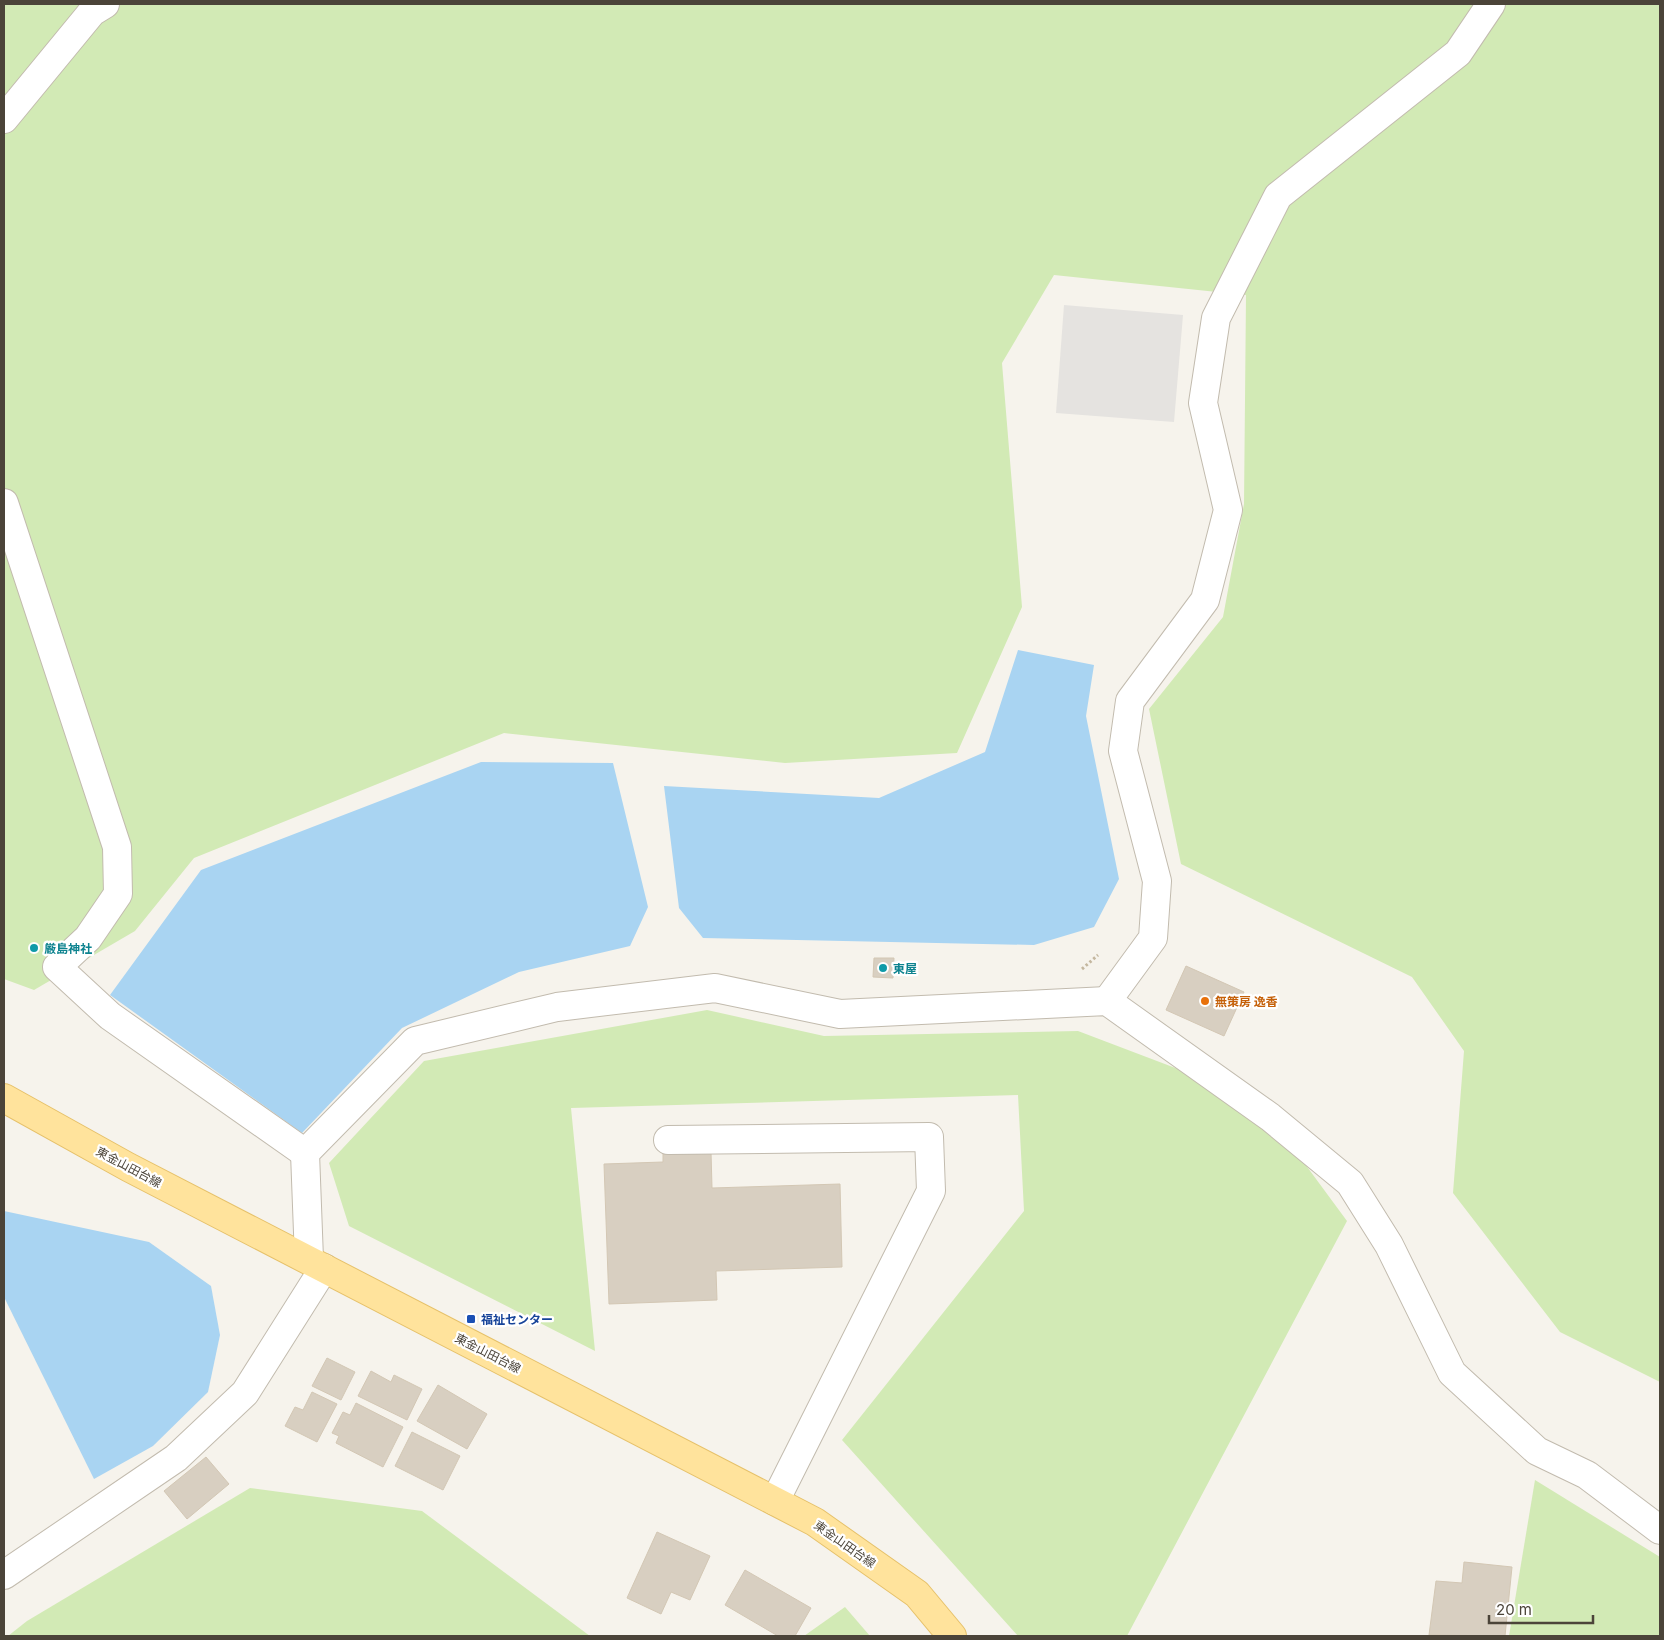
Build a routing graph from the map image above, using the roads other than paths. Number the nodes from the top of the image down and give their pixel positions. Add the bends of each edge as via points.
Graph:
1 (105, 4) edge
2 (1491, 4) edge
3 (4, 119) edge
4 (4, 503) edge
5 (1106, 1001) junction
6 (4, 1098) edge
7 (668, 1140) dead end
8 (305, 1153) junction
9 (317, 1263) junction
10 (775, 1501) junction
11 (1660, 1530) edge
12 (4, 1575) edge
13 (952, 1636) edge

1 - 3 street via 92,12
2 - 5 street via 1458,53 1278,196 1216,318 1203,403 1228,510 1205,600 1130,701 1123,752 1156,882 1153,938
4 - 8 street via 117,847 118,894 88,938 57,967 110,1016
5 - 8 street via 840,1014 715,988 557,1007 415,1041
5 - 11 street via 1270,1117 1350,1183 1390,1245 1452,1373 1537,1451 1587,1475
6 - 9 main road, 東金山田台線 via 128,1167
7 - 10 street via 929,1137 931,1191
8 - 9 street
9 - 10 main road, 東金山田台線
9 - 12 street via 245,1393 176,1458
10 - 13 main road, 東金山田台線 via 815,1522 917,1594

